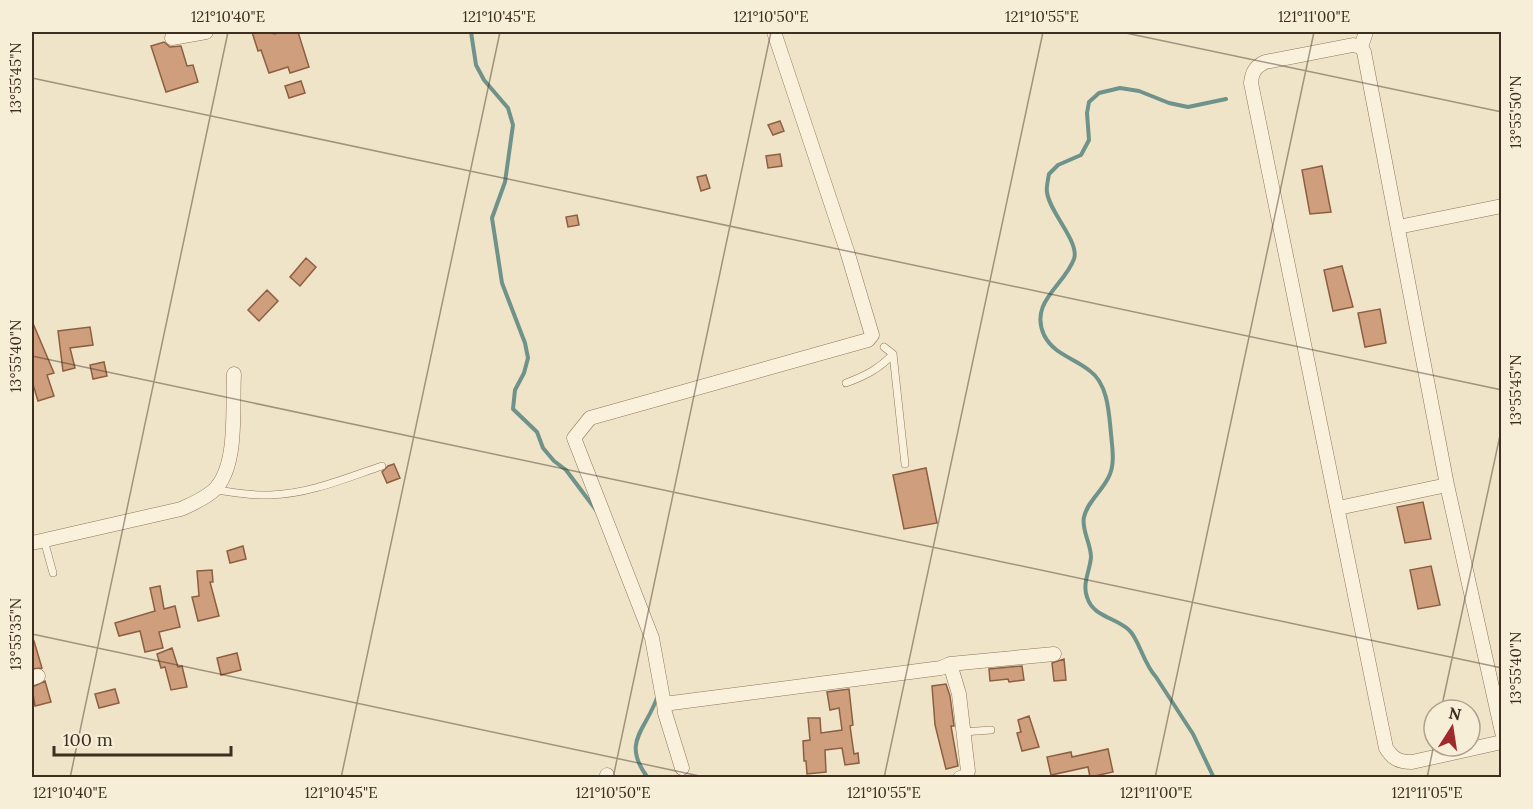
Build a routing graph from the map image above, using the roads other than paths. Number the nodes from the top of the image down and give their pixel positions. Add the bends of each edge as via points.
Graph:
1 (206, 32) edge
2 (774, 32) edge
3 (1366, 32) edge
4 (172, 38) dead end
5 (1361, 47) junction
6 (1502, 206) edge
7 (1398, 227) junction
8 (884, 347) dead end
9 (893, 354) junction
10 (234, 374) dead end
11 (846, 383) dead end
12 (905, 464) dead end
13 (382, 466) dead end
14 (1447, 485) junction
15 (214, 490) junction
16 (1338, 508) junction
17 (38, 541) edge
18 (53, 573) dead end
19 (1054, 654) dead end
20 (950, 664) junction
21 (664, 704) junction
22 (991, 730) dead end
23 (963, 732) junction
24 (1502, 732) edge
25 (1502, 742) edge
26 (682, 768) dead end
27 (960, 777) edge

1 - 4 street
2 - 21 street via 874,338 590,418 574,438 652,638
3 - 5 street
5 - 7 street
5 - 16 street via 1353,45 1265,62 1257,66 1251,83
6 - 7 street
7 - 14 street
8 - 9 lane
9 - 11 lane via 869,375
9 - 12 lane
10 - 15 street via 231,451 224,477
13 - 15 lane via 285,494
14 - 16 street
14 - 24 street
15 - 17 street via 181,509
16 - 25 street via 1386,747 1392,758 1412,762
17 - 18 lane
19 - 20 street
20 - 21 street
20 - 23 street via 959,694
21 - 26 street
22 - 23 lane
23 - 27 street via 968,771

